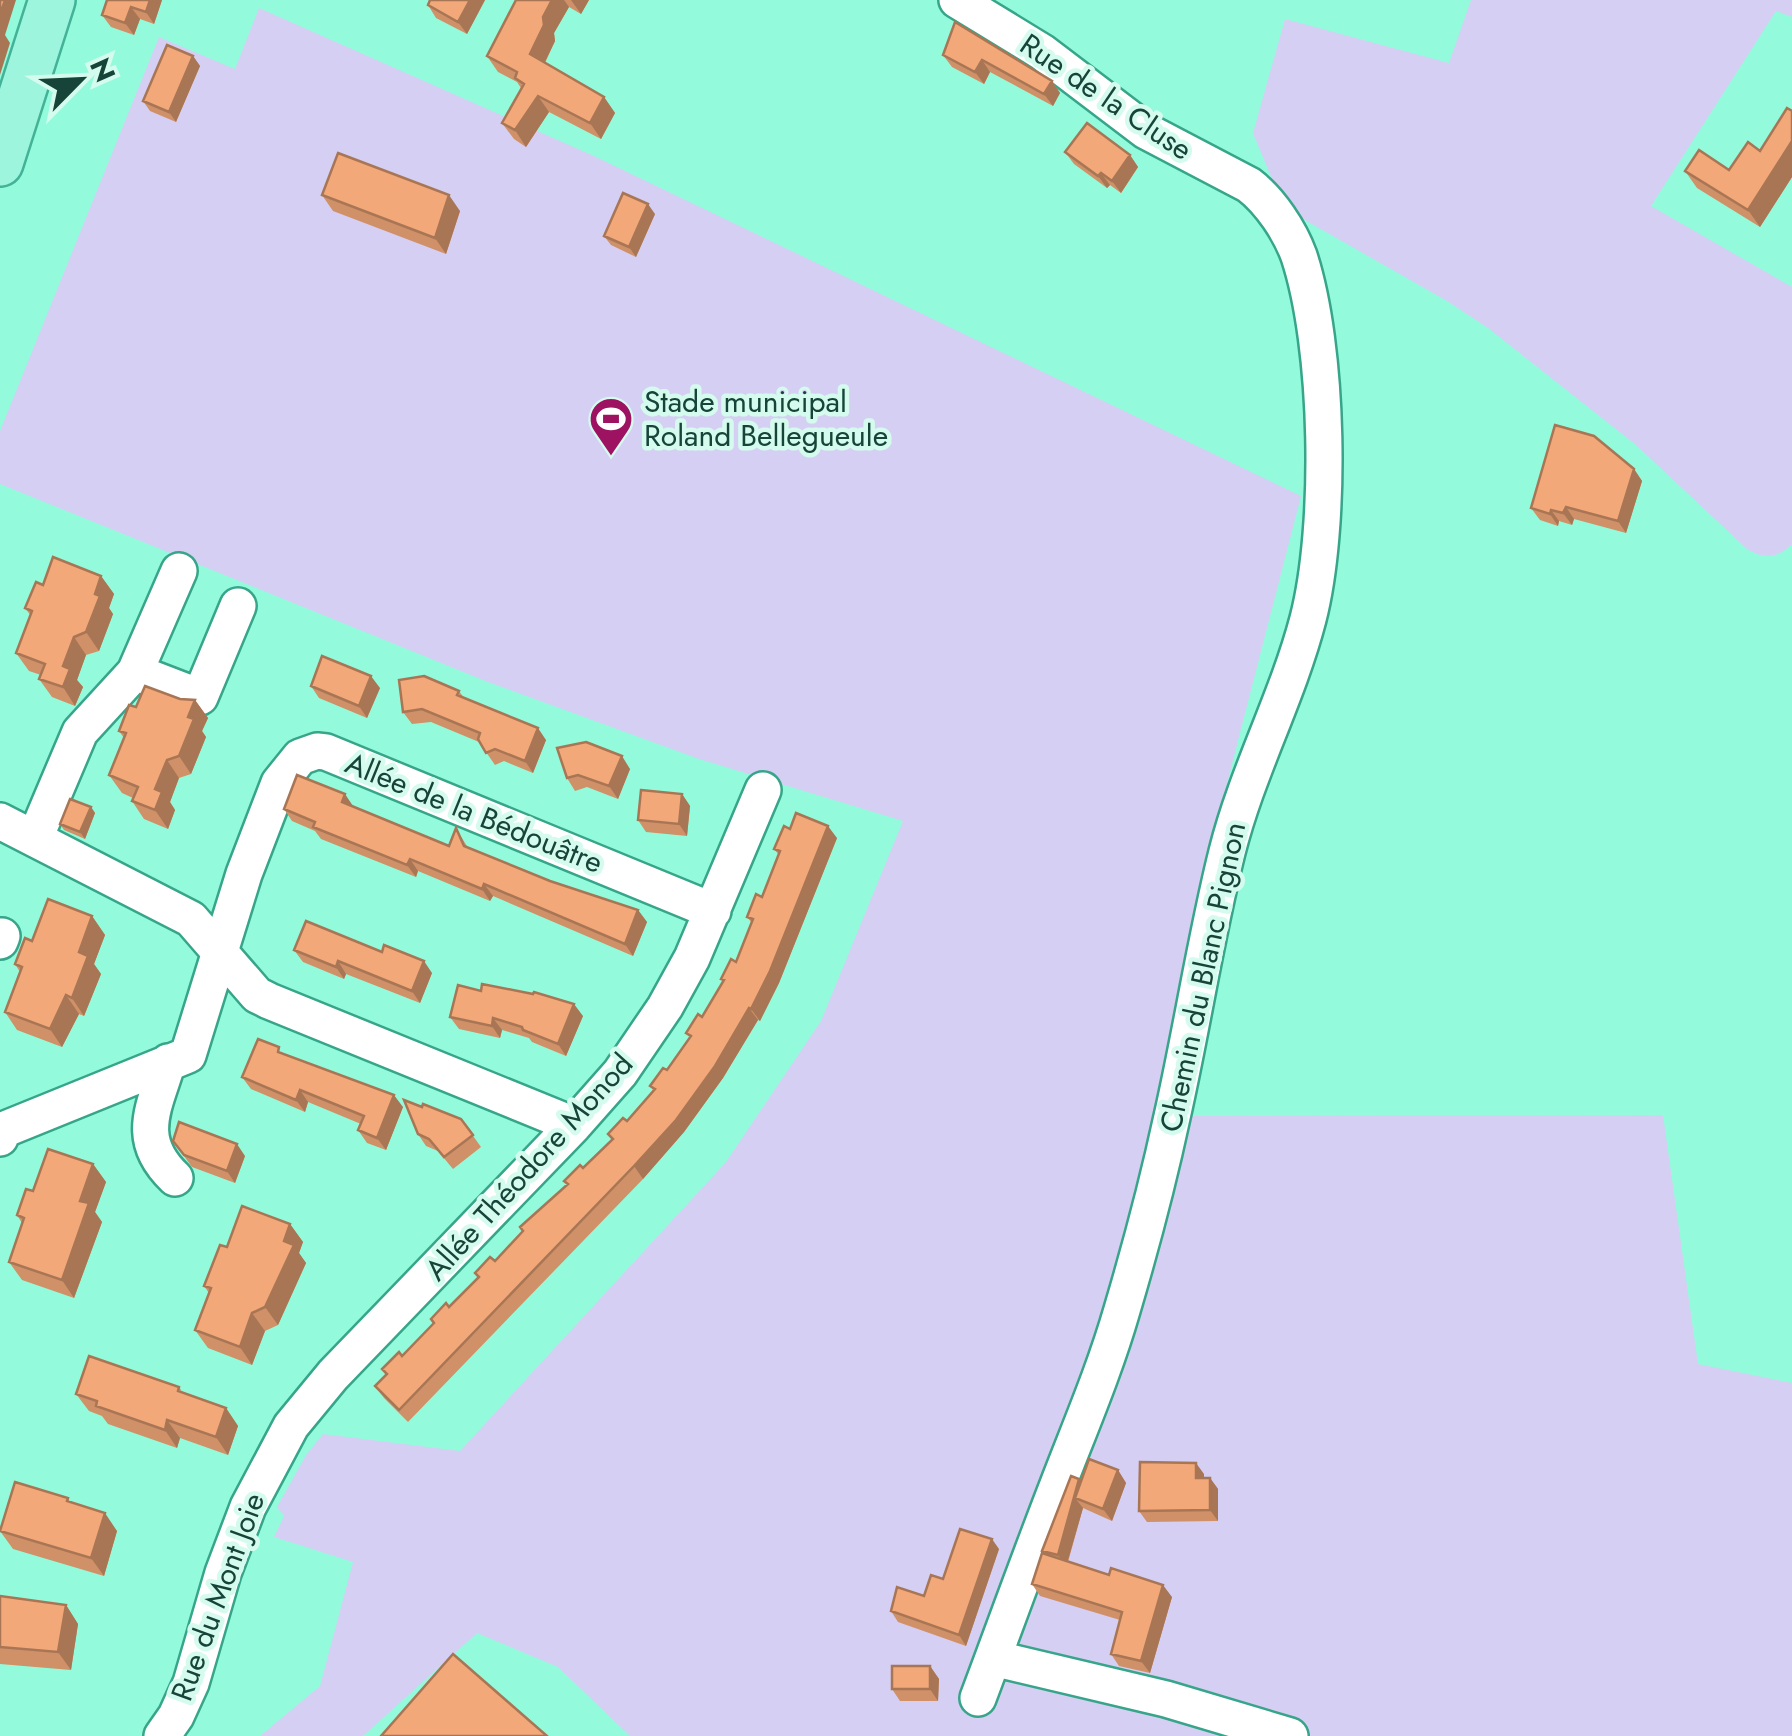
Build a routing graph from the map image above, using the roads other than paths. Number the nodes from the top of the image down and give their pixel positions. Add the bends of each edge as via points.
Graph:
1 (52, 0) edge
2 (956, 0) edge
3 (0, 162) edge
4 (1292, 240) joint
5 (179, 571) dead end
6 (238, 606) dead end
7 (135, 672) junction
8 (763, 790) dead end
9 (0, 821) edge
10 (35, 838) junction
11 (713, 911) junction
12 (222, 952) junction
13 (168, 1062) junction
14 (574, 1125) junction
15 (1, 1132) edge
16 (174, 1178) dead end
17 (346, 1363) joint
18 (993, 1658) junction
19 (978, 1698) dead end
20 (162, 1736) edge
21 (1290, 1736) edge

1 - 3 main road
2 - 4 street, Rue de la Cluse via 1042,52 1146,130 1249,184
4 - 18 street, Chemin du Blanc Pignon via 1312,316 1321,395 1323,489 1309,614 1227,851 1168,1138 1115,1336
5 - 7 street
6 - 7 street via 200,697
7 - 10 street via 80,732
8 - 11 street, Allée Théodore Monod
9 - 10 street
10 - 12 street via 181,913
11 - 12 street, Allée de la Bédouâtre via 317,751 284,772
11 - 14 street, Allée Théodore Monod via 664,1007 620,1073
12 - 13 street via 188,1054
12 - 14 street via 269,1001
13 - 15 street
13 - 16 street via 149,1130 154,1151
14 - 17 street, Allée Théodore Monod
17 - 20 street, Rue du Mont Joie via 292,1426 255,1490 191,1683
18 - 19 street, Chemin du Blanc Pignon
18 - 21 street

